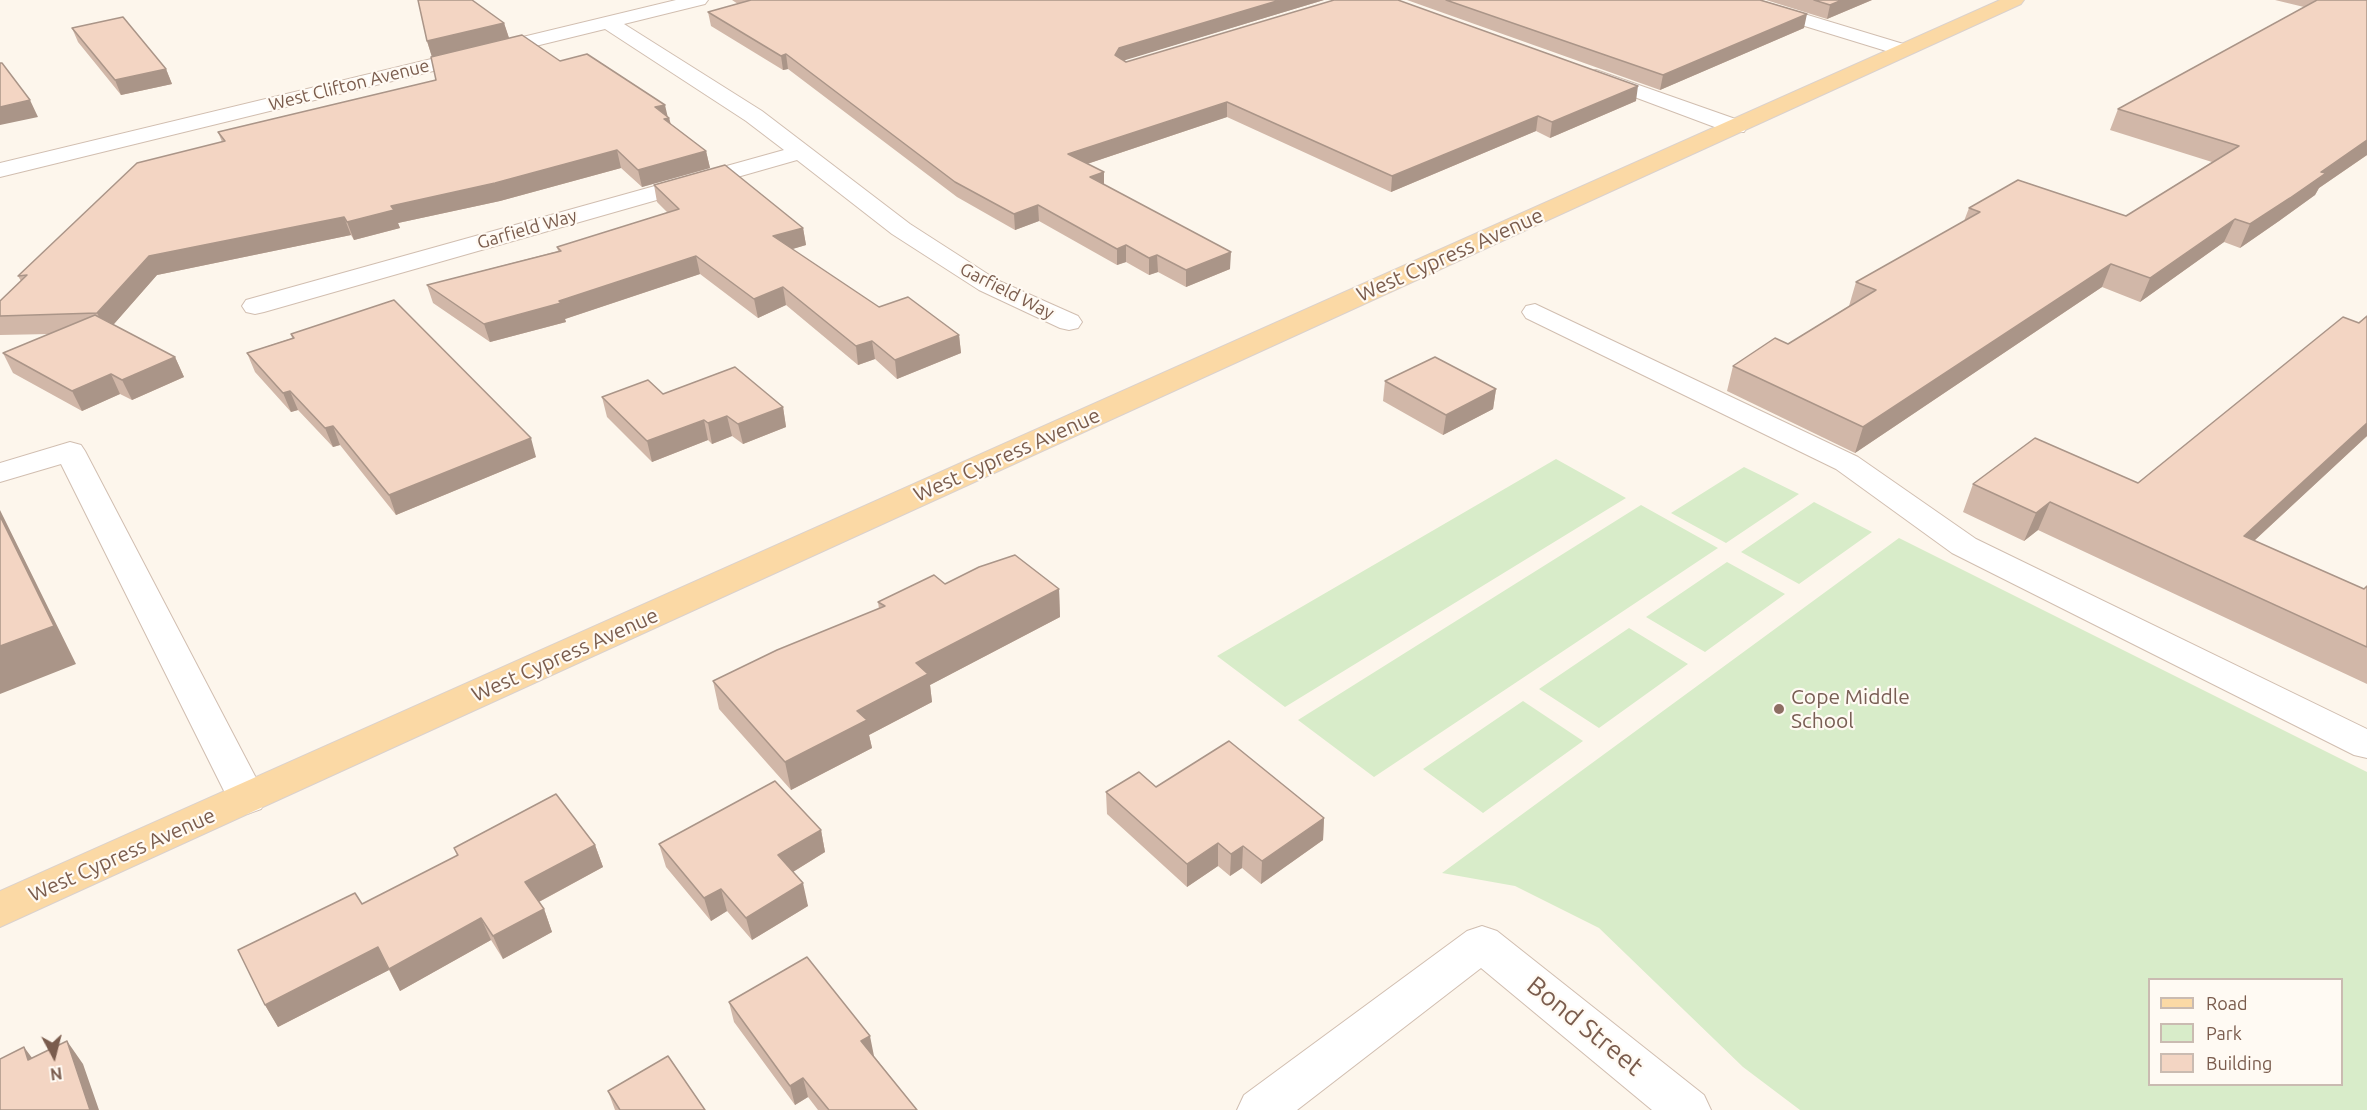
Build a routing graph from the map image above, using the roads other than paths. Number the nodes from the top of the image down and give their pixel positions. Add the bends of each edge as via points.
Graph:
1 (699, 0) edge
2 (1739, 0) edge
3 (2015, 0) edge
4 (608, 22) junction
5 (1903, 50) junction
6 (1581, 71) edge
7 (1736, 126) junction
8 (800, 152) junction
9 (0, 170) edge
10 (255, 306) dead end
11 (1535, 312) dead end
12 (1069, 322) dead end
13 (0, 473) edge
14 (2367, 745) edge
15 (247, 799) junction
16 (0, 910) edge
17 (1261, 1110) edge
18 (1687, 1110) edge

1 - 4 street, West Clifton Avenue
2 - 5 street
3 - 5 main road, West Cypress Avenue
4 - 8 street, Garfield Way via 754,116
4 - 9 street, West Clifton Avenue
5 - 7 main road, West Cypress Avenue
6 - 7 street
7 - 15 main road, West Cypress Avenue
8 - 10 street, Garfield Way
8 - 12 street, Garfield Way via 901,230 988,285
11 - 14 street via 1715,384 1847,463 1965,546
13 - 15 street via 70,451
15 - 16 main road, West Cypress Avenue
17 - 18 street, Bond Street via 1482,943

